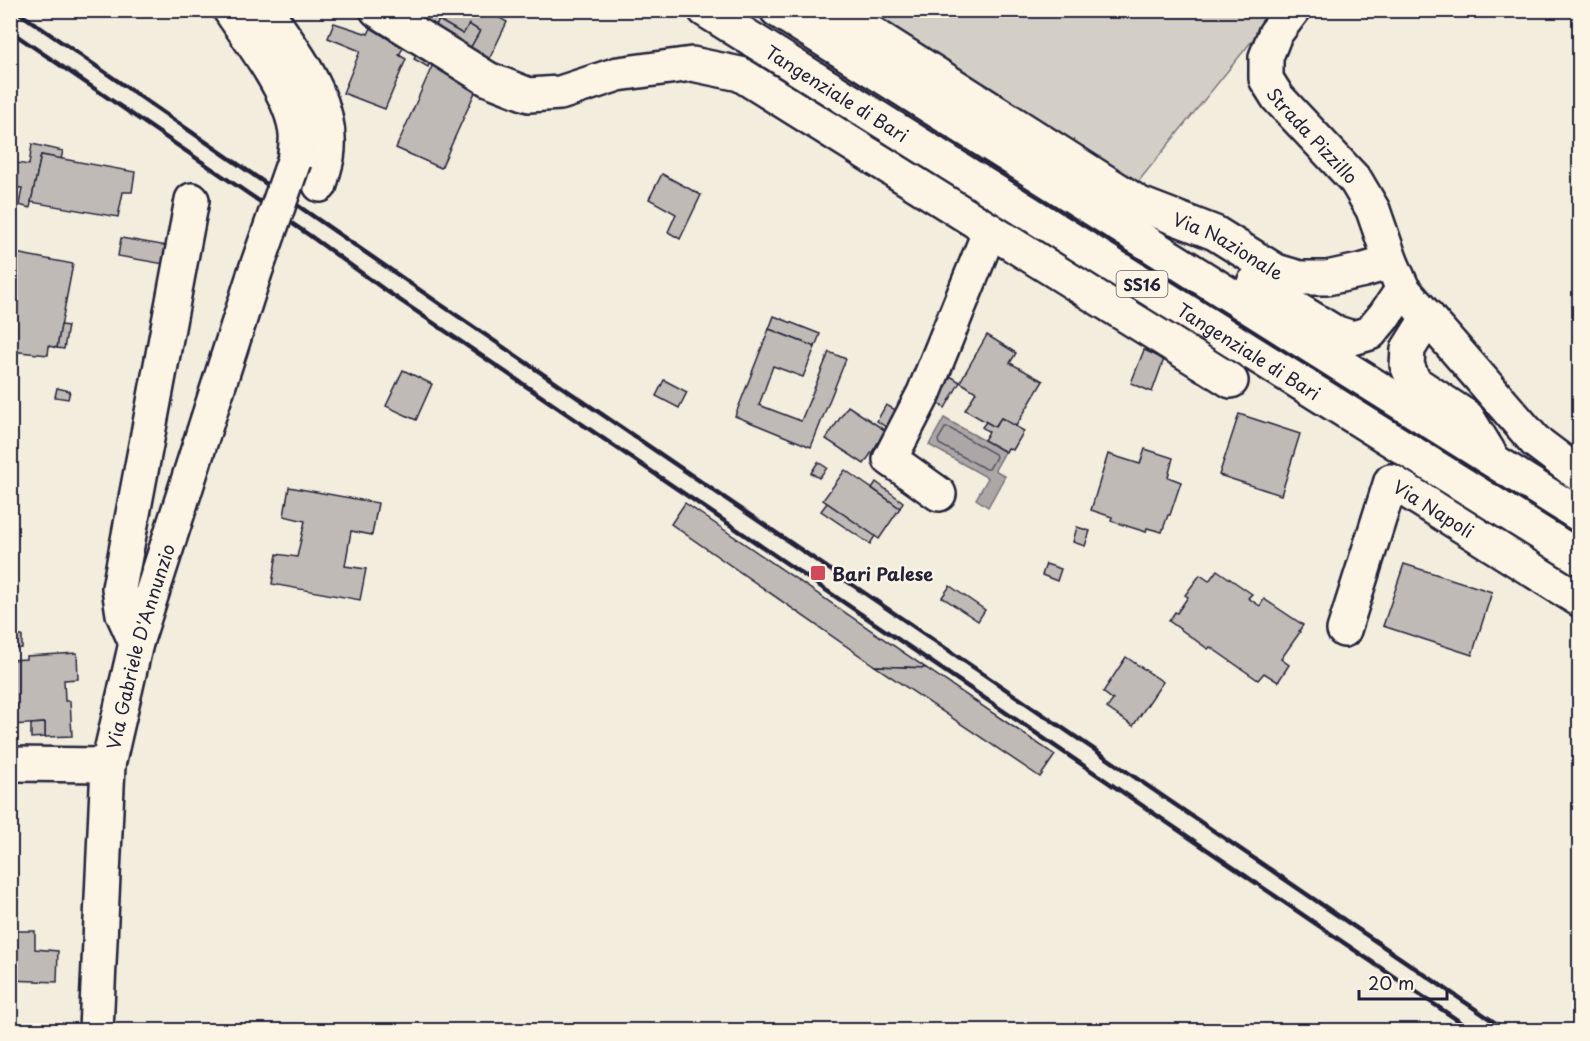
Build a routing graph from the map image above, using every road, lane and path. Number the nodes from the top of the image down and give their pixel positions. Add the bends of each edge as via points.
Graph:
1 (230, 10) edge
2 (266, 10) edge
3 (377, 10) edge
4 (705, 10) edge
5 (777, 10) edge
6 (835, 10) edge
7 (1293, 10) edge
8 (320, 185) dead end
9 (192, 200) dead end
10 (1109, 218) junction
11 (990, 230) junction
12 (1397, 275) junction
13 (1428, 317) junction
14 (1231, 381) dead end
15 (1496, 463) junction
16 (1580, 475) edge
17 (939, 494) dead end
18 (1580, 515) edge
19 (1580, 558) edge
20 (1580, 600) edge
21 (1344, 630) dead end
22 (136, 643) junction
23 (10, 764) edge
24 (108, 765) junction
25 (96, 1030) edge

1 - 22 main road, Via Gabriele D'Annunzio, bridge via 291,111 296,134 294,161
2 - 8 main road via 309,73 320,99 327,129 327,156
3 - 11 main road via 488,79 529,95 560,93 618,74 692,64 740,74
4 - 19 main road, Tangenziale di Bari / SS16
5 - 10 main road, Tangenziale di Bari / SS16
6 - 12 main road, Via Nazionale via 1140,204 1215,233 1276,271 1300,278 1327,278 1364,270
7 - 12 main road, Strada Pizzillo via 1275,34 1266,57 1266,79 1278,98 1356,181 1373,210
9 - 22 main road via 119,588 123,614
10 - 12 main road via 1212,258 1334,332 1353,338 1370,333 1386,315
10 - 15 main road, Tangenziale di Bari / SS16
11 - 14 main road
11 - 17 main road via 924,393 890,459
12 - 13 main road
13 - 15 main road via 1408,349 1407,365 1414,382 1467,417
13 - 16 main road via 1535,441
15 - 18 main road, Tangenziale di Bari / SS16
20 - 21 main road, Via Napoli via 1391,481
22 - 24 main road, Via Gabriele D'Annunzio
23 - 24 main road
24 - 25 main road, Via Gabriele D'Annunzio

